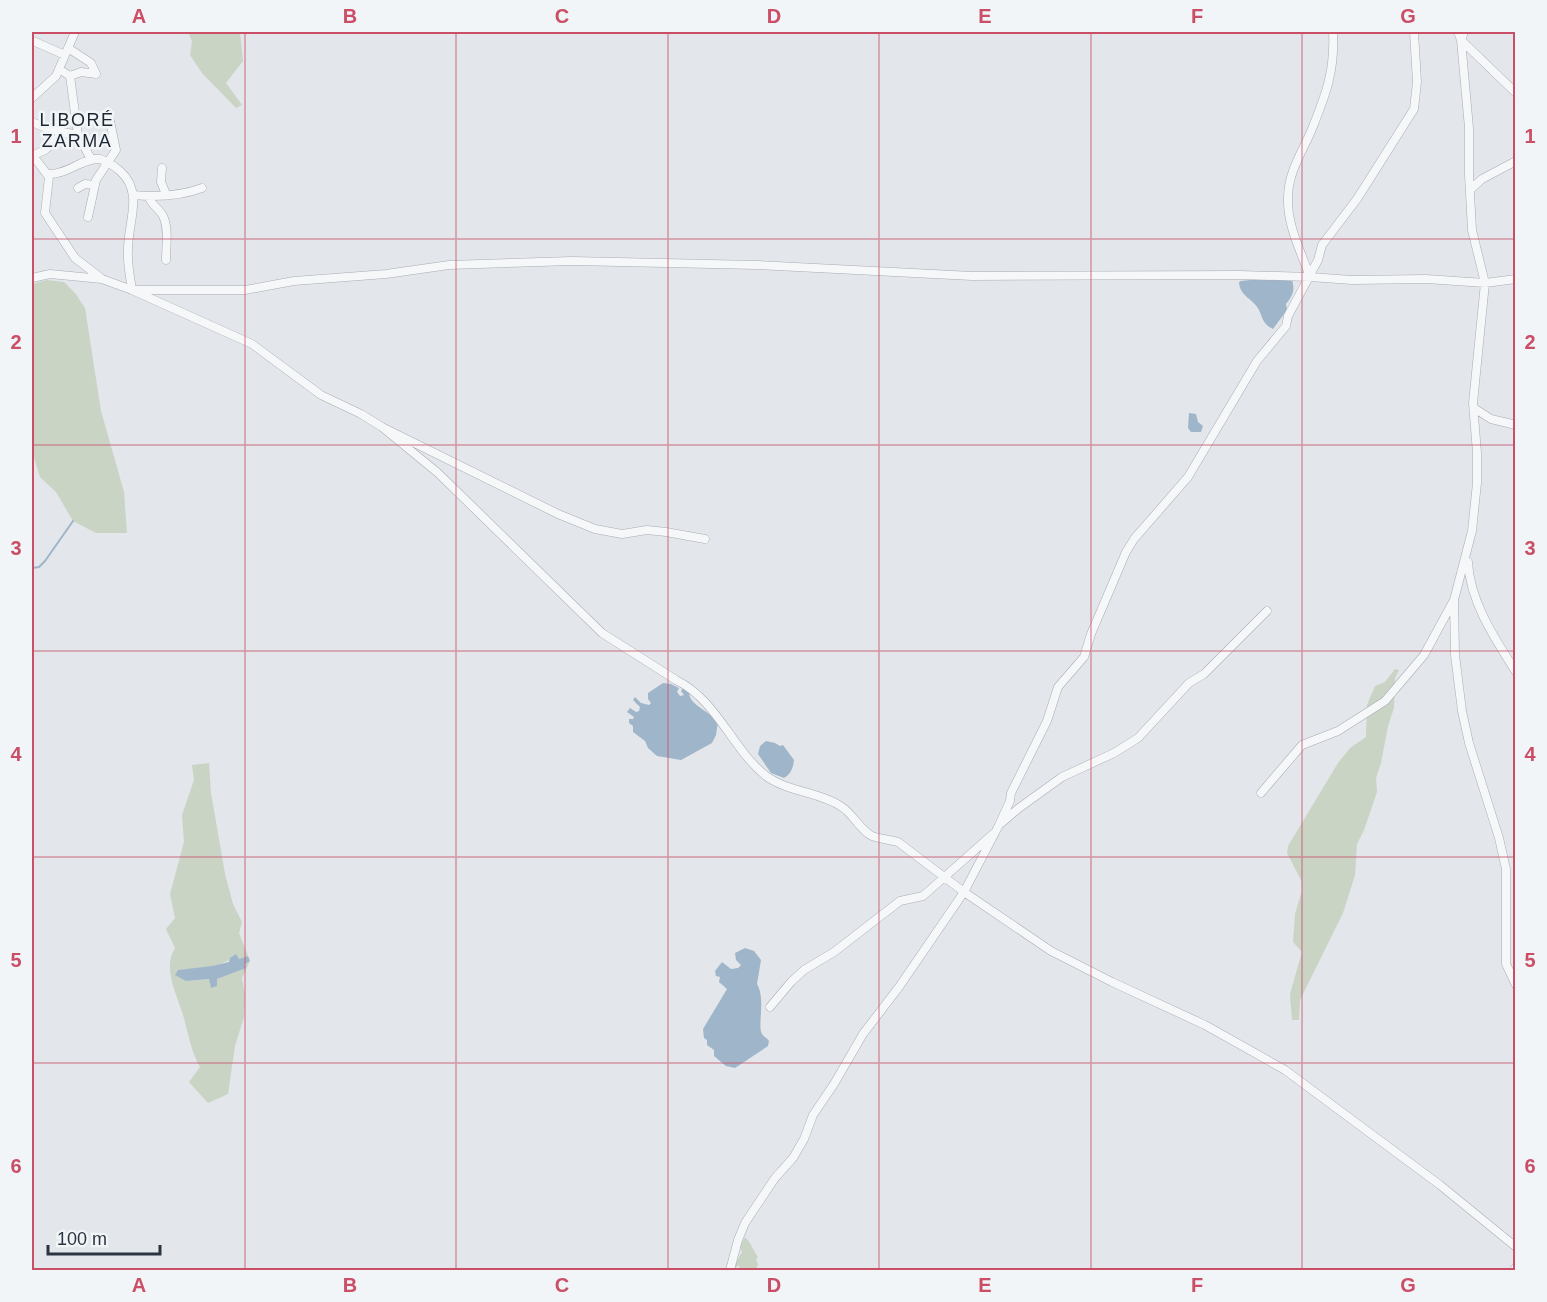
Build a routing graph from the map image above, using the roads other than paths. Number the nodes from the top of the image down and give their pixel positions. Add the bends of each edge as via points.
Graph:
1 (75, 32) edge
2 (1333, 32) edge
3 (1414, 32) edge
4 (1458, 32) edge
5 (1464, 32) edge
6 (1461, 40) junction
7 (33, 41) edge
8 (67, 51) junction
9 (59, 69) junction
10 (70, 76) junction
11 (1515, 93) edge
12 (32, 98) edge
13 (110, 121) dead end
14 (32, 122) edge
15 (63, 133) junction
16 (78, 135) junction
17 (32, 157) edge
18 (91, 159) junction
19 (1515, 161) edge
20 (109, 162) junction
21 (162, 168) dead end
22 (48, 174) junction
23 (95, 185) junction
24 (78, 188) dead end
25 (202, 188) dead end
26 (1470, 190) junction
27 (166, 194) junction
28 (133, 195) junction
29 (149, 197) junction
30 (88, 217) dead end
31 (166, 260) dead end
32 (1310, 277) junction
33 (32, 278) edge
34 (102, 279) junction
35 (1515, 279) edge
36 (1485, 282) junction
37 (132, 290) junction
38 (1474, 408) junction
39 (1515, 425) edge
40 (382, 426) junction
41 (705, 539) dead end
42 (1467, 554) junction
43 (1454, 600) junction
44 (1267, 611) dead end
45 (1515, 672) edge
46 (1001, 794) dead end
47 (1261, 794) dead end
48 (1010, 801) junction
49 (999, 825) junction
50 (993, 834) junction
51 (944, 877) junction
52 (964, 892) junction
53 (1515, 985) edge
54 (770, 1007) dead end
55 (1515, 1247) edge
56 (730, 1270) edge

1 - 8 street
2 - 32 street via 1332,72 1290,176 1290,220
3 - 32 street via 1414,109 1357,199 1322,245
4 - 6 street
5 - 6 street
6 - 11 street
6 - 26 street
7 - 8 street
8 - 9 street
8 - 10 street via 91,63 96,74 81,72
9 - 10 street
9 - 12 street via 54,80
10 - 16 street
13 - 20 street via 116,150
14 - 15 street
15 - 16 street
15 - 17 street
16 - 18 street
17 - 22 street
18 - 20 street
18 - 22 street via 58,174
19 - 26 street via 1482,178
20 - 23 street
20 - 28 street via 127,177
21 - 27 street via 161,182
22 - 34 street via 45,213 75,258
23 - 24 street
23 - 30 street
25 - 27 street via 187,194
26 - 36 street via 1472,230
27 - 29 street
28 - 29 street
28 - 37 street via 128,249
29 - 31 street via 164,218
32 - 36 street
32 - 37 street via 972,276 572,261 449,265 245,290
32 - 48 street via 1286,326 1257,361 1188,477 1126,552 1083,657 1058,687 1047,721
33 - 34 street via 50,274
34 - 37 street
35 - 36 street
36 - 38 street
37 - 40 street via 252,344 321,395
38 - 39 street via 1491,419
38 - 42 street via 1478,453 1473,531
40 - 41 street via 595,529 622,534 647,530
40 - 51 street via 438,473 602,633 688,686 768,777 842,806 872,836 898,842
42 - 43 street
42 - 45 street via 1472,591
43 - 47 street via 1424,655 1385,701 1338,731 1302,746
43 - 53 street via 1462,711 1506,869 1506,964
44 - 49 street via 1204,674 1189,683 1138,738 1062,777
46 - 48 street
48 - 49 street
49 - 50 street
50 - 51 street
50 - 52 street
51 - 52 street
51 - 54 street via 923,896 900,901 804,970
52 - 55 street via 1051,951 1205,1025 1285,1070 1440,1185
52 - 56 street via 863,1035 813,1115 793,1158 746,1223

